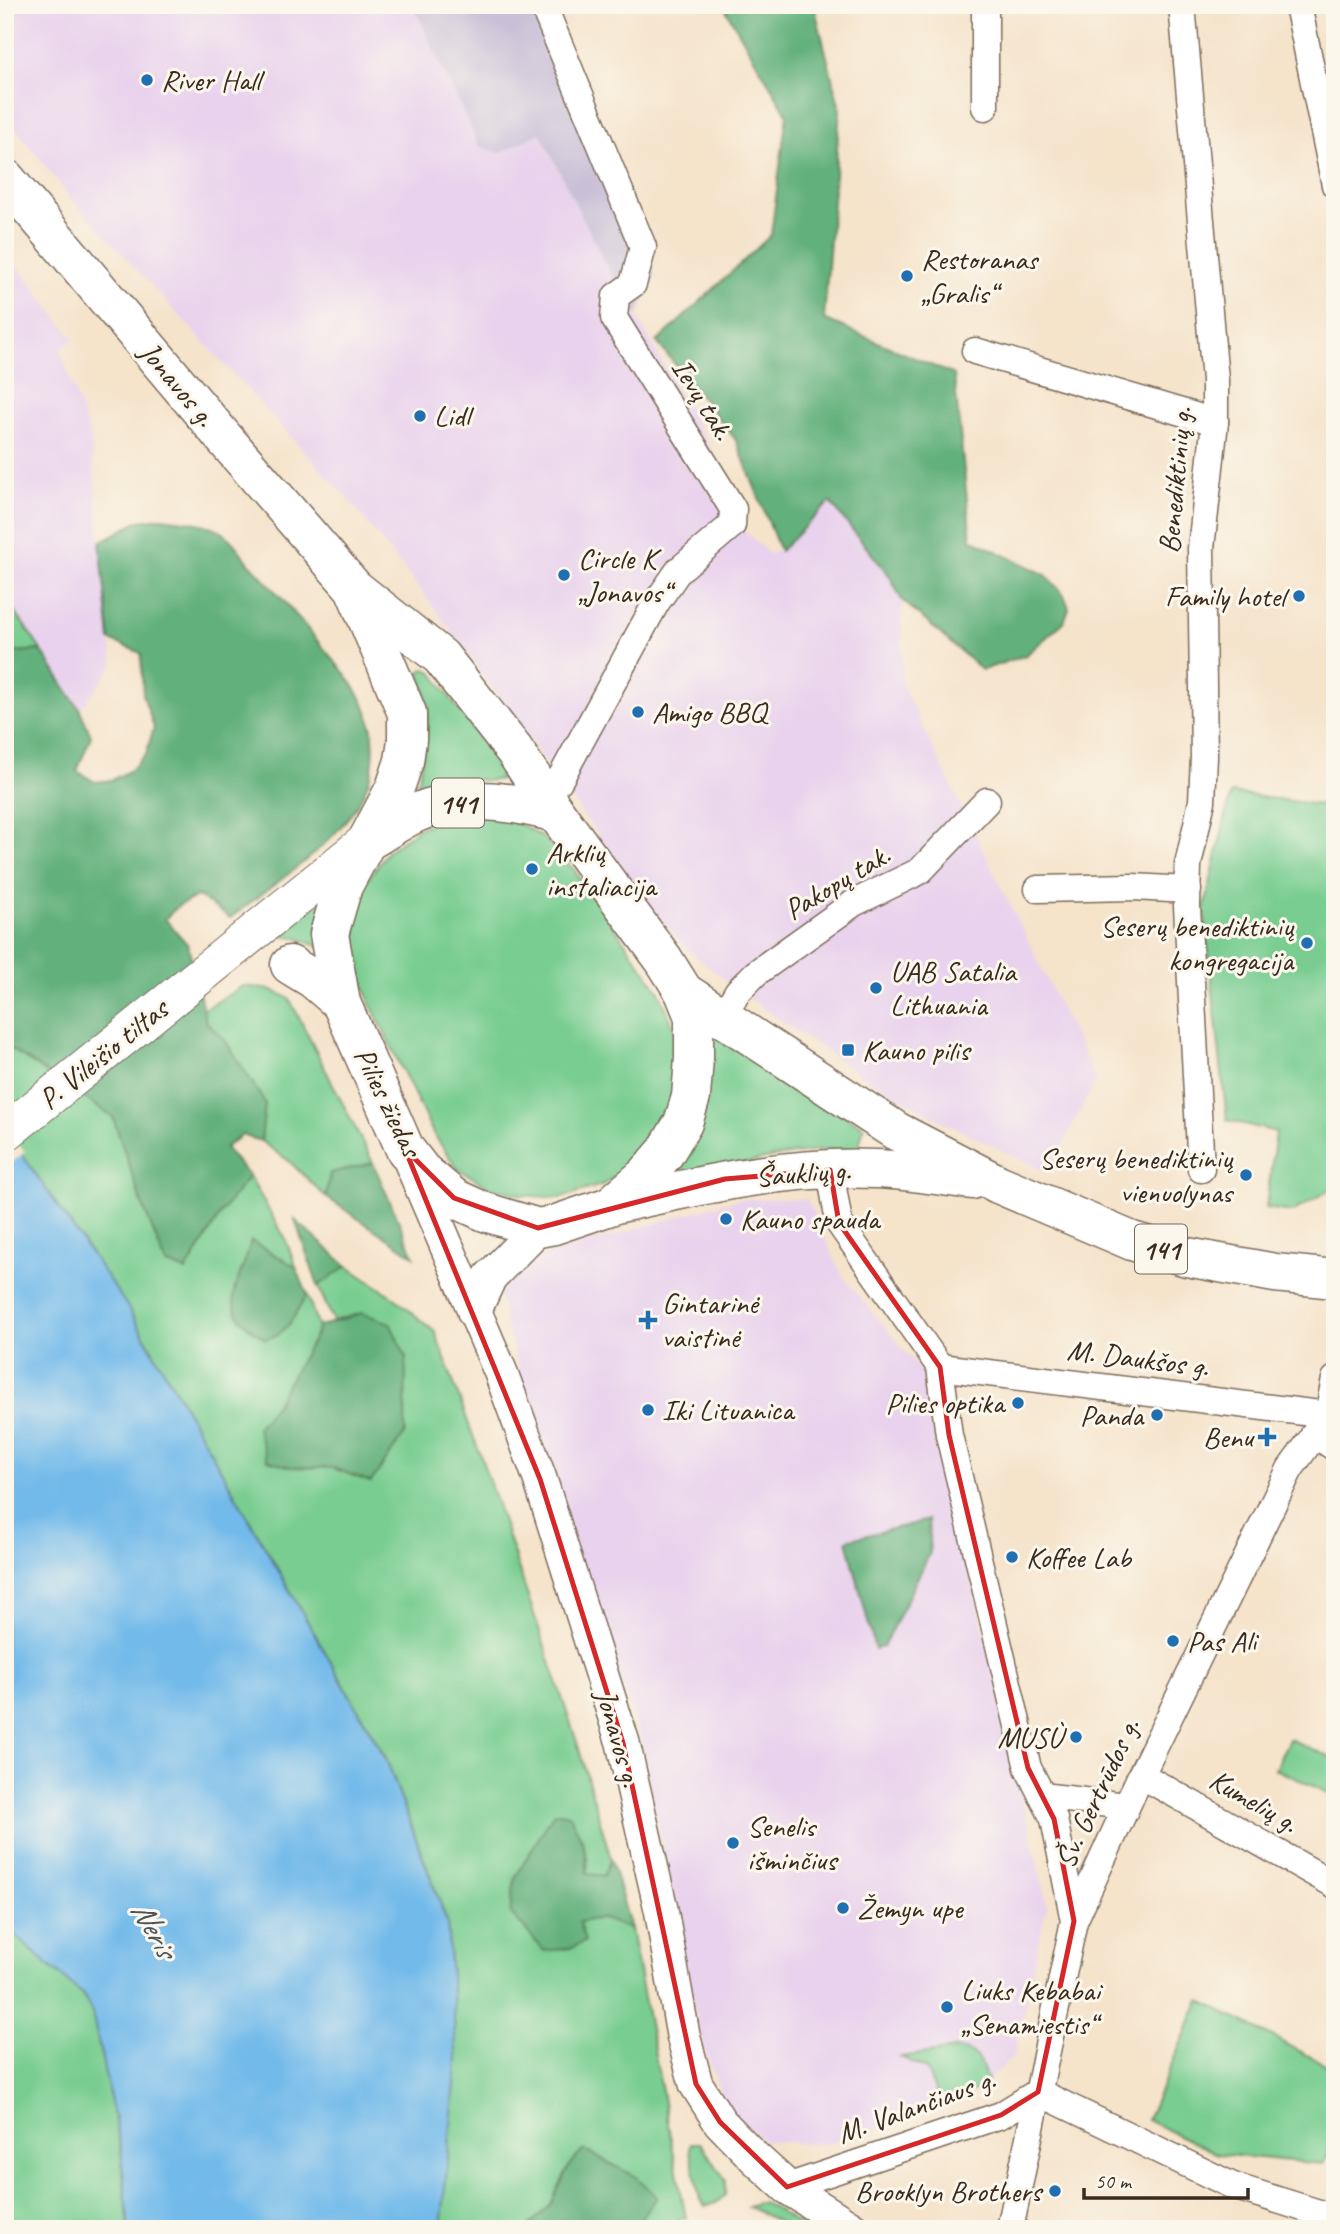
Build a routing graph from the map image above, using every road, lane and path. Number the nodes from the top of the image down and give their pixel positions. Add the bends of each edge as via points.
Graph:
1 (543, 5) edge
2 (985, 5) edge
3 (1182, 5) edge
4 (1298, 5) edge
5 (985, 107) dead end
6 (5, 178) edge
7 (1335, 186) edge
8 (975, 351) dead end
9 (1214, 422) junction
10 (354, 587) junction
11 (987, 801) dead end
12 (549, 803) junction
13 (368, 841) junction
14 (1038, 889) dead end
15 (1188, 890) junction
16 (290, 965) joint
17 (207, 972) junction
18 (684, 992) junction
19 (341, 1003) junction
20 (722, 1018) junction
21 (5, 1133) edge
22 (405, 1149) junction
23 (1201, 1169) dead end
24 (830, 1170) junction
25 (998, 1184) junction
26 (610, 1206) junction
27 (538, 1228) junction
28 (1334, 1285) edge
29 (474, 1312) junction
30 (940, 1367) junction
31 (1335, 1379) edge
32 (1328, 1426) edge
33 (1141, 1775) junction
34 (1042, 1796) junction
35 (1126, 1806) junction
36 (1335, 1885) edge
37 (1074, 1921) junction
38 (1038, 2092) junction
39 (788, 2187) junction
40 (1335, 2218) edge
41 (853, 2229) edge
42 (1010, 2229) edge

1 - 12 street, Ievų tak. via 643,247 633,284 617,296 614,318 733,509 732,525 679,570 656,603
2 - 5 street
3 - 9 street, Benediktinių g. via 1215,380
4 - 7 street
6 - 10 main road, Jonavos g.
8 - 9 street
9 - 15 street, Benediktinių g. via 1200,548 1202,801 1188,865
10 - 12 main road, Jonavos g. via 441,657
10 - 13 main road, Jonavos g. via 407,713 404,761
11 - 20 street, Pakopų tak. via 920,871 854,903 756,973 738,991
12 - 13 main road, 141 via 454,803 418,813
12 - 18 main road, 141
13 - 17 main road, 141
13 - 19 main road, Pilies žiedas via 342,886 329,934
14 - 15 street
15 - 23 street, Benediktinių g.
16 - 17 main road, 141 via 270,958 247,958
16 - 19 main road, 141
17 - 21 main road, P. Vileišio tiltas / 141
18 - 20 main road, 141
18 - 26 main road via 694,1017 691,1097 682,1123 659,1161
19 - 22 main road, Pilies žiedas / 141
20 - 25 main road, Šauklių g. / 141 via 896,1131
22 - 27 main road, Pilies žiedas / 141 via 422,1171 454,1198
22 - 29 street, Jonavos g.
24 - 25 main road, Šauklių g. / 141 via 875,1169
24 - 26 main road, Šauklių g. / 141 via 725,1179
24 - 30 street via 839,1223
25 - 28 main road, Šauklių g. / 141 via 1132,1241 1187,1257
26 - 27 main road, 141
27 - 29 street via 490,1278
29 - 39 street, Jonavos g. via 540,1479 623,1744 696,2084 719,2122
30 - 32 street, M. Daukšos g.
30 - 34 street via 949,1435 1024,1755
31 - 32 street, Šv. Gertrūdos g.
32 - 33 street, Šv. Gertrūdos g. via 1290,1469
33 - 35 street, Šv. Gertrūdos g.
33 - 36 street, Kumelių g.
34 - 35 street
34 - 37 street via 1054,1819
35 - 37 street, Šv. Gertrūdos g.
37 - 38 street, Šv. Gertrūdos g.
38 - 39 street, M. Valančiaus g. via 1000,2115
38 - 40 street, M. Valančiaus g. via 1233,2186
38 - 42 street, Šv. Gertrūdos g.
39 - 41 street, Jonavos g.

